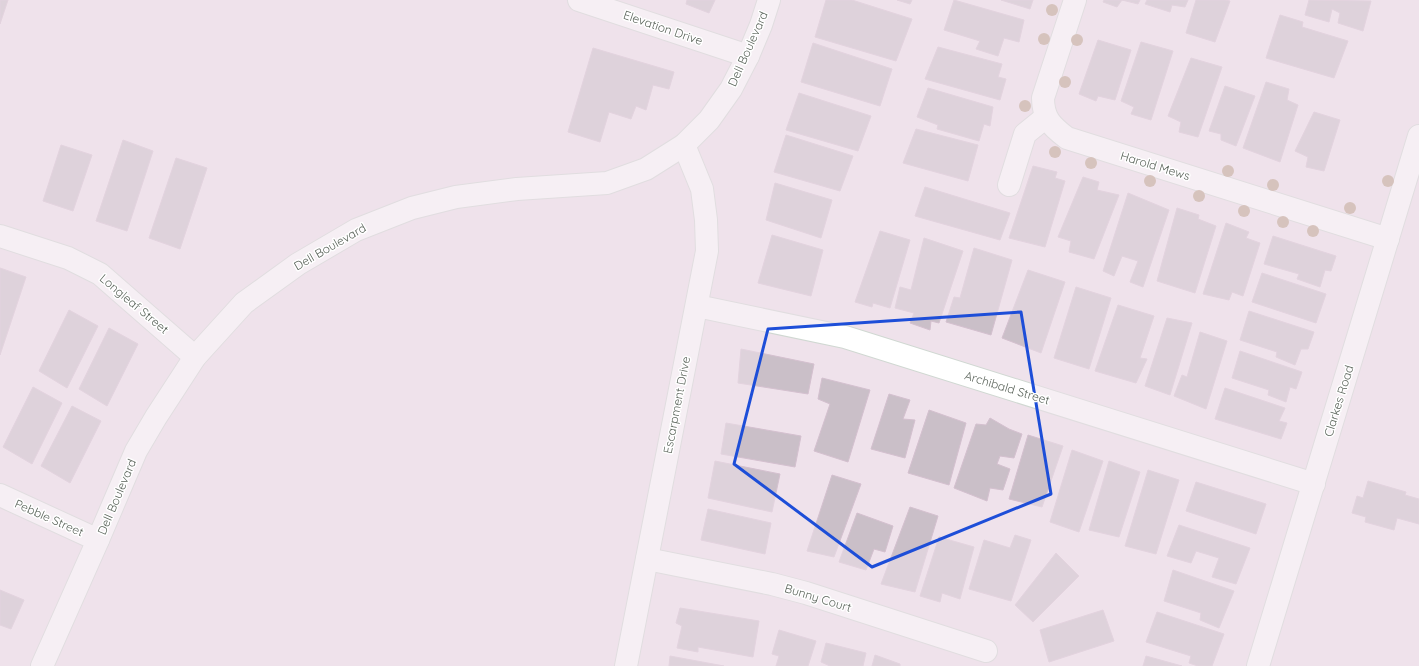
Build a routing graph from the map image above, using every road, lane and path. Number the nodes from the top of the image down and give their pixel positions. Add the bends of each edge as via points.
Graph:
1 (579, 0) edge
2 (769, 0) edge
3 (1075, 0) edge
4 (748, 56) junction
5 (1046, 117) junction
6 (1419, 136) edge
7 (684, 145) junction
8 (1009, 185) dead end
9 (0, 236) edge
10 (1388, 239) junction
11 (696, 306) junction
12 (195, 356) junction
13 (1314, 484) junction
14 (0, 495) edge
15 (98, 540) junction
16 (647, 559) junction
17 (986, 651) dead end
18 (42, 666) edge
19 (626, 666) edge
20 (1258, 666) edge

1 - 4 street, Elevation Drive
2 - 4 street, Dell Boulevard
3 - 5 street via 1043,98
4 - 7 street, Dell Boulevard via 731,89 709,120
5 - 8 street via 1025,134
5 - 10 street, Harold Mews via 1055,129 1067,138
6 - 10 street, Clarkes Road
7 - 11 street, Escarpment Drive via 702,189 706,220 707,251
7 - 12 street, Dell Boulevard via 646,169 607,183 517,189 456,197 412,208 356,230 298,264 244,303
9 - 12 street, Longleaf Street via 68,258 100,274
10 - 13 street, Clarkes Road
11 - 13 street, Archibald Street via 845,337
11 - 16 street, Escarpment Drive
12 - 15 street, Dell Boulevard via 136,451
13 - 20 street, Clarkes Road
14 - 15 street, Pebble Street
15 - 18 street, Dell Boulevard
16 - 17 street, Bunny Court via 806,593
16 - 19 street, Escarpment Drive

